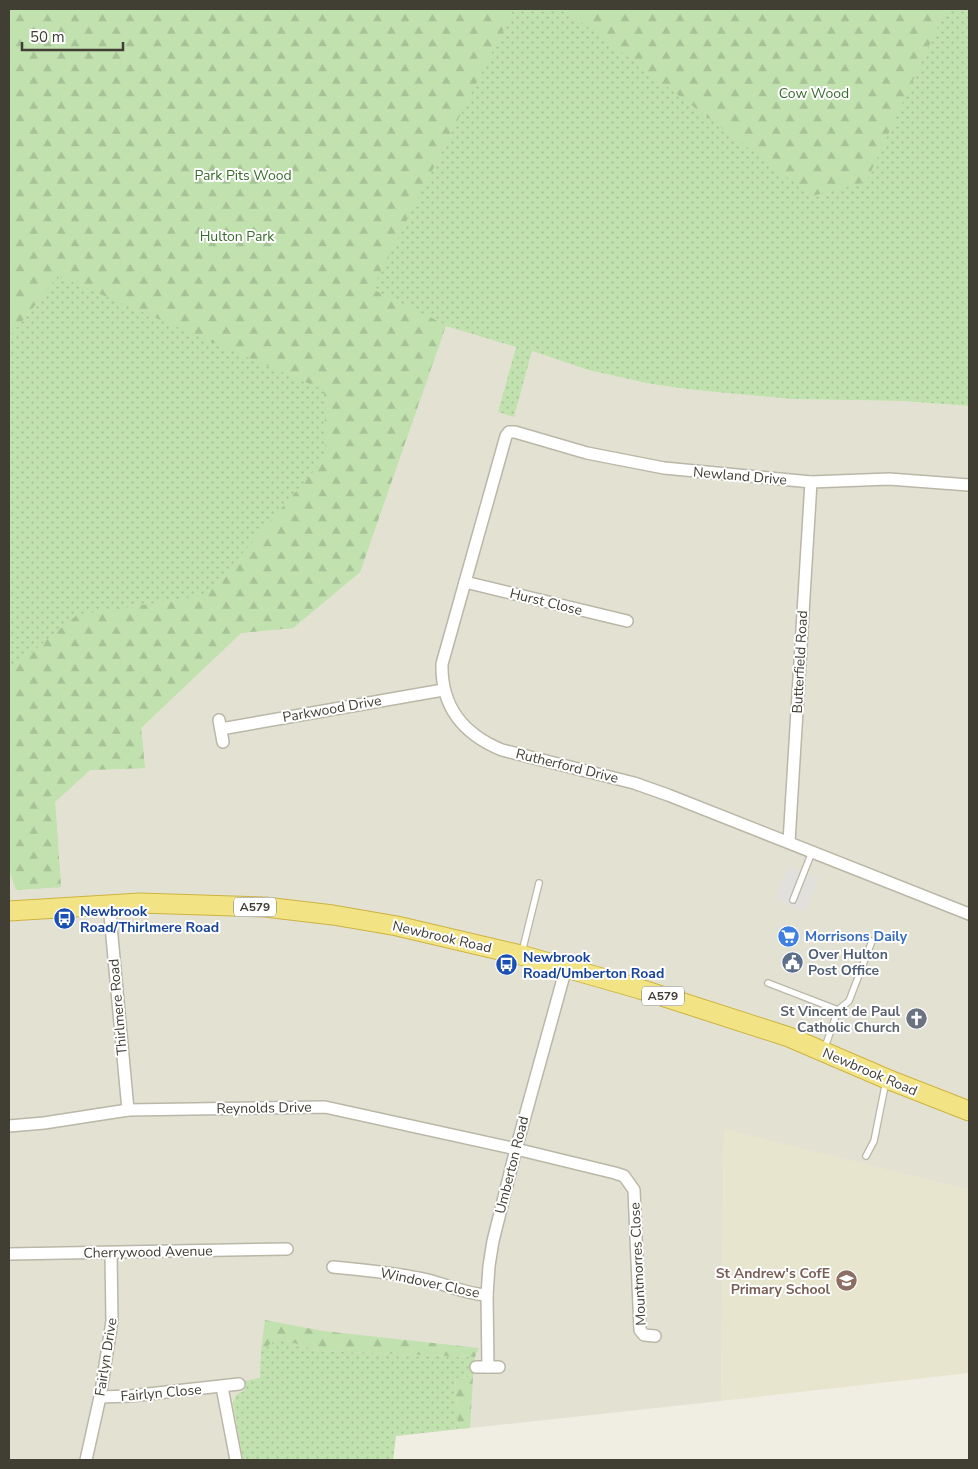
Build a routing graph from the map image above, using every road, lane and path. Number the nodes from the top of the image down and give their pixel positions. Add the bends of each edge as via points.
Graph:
1 (515, 432) joint
2 (811, 482) junction
3 (969, 485) edge
4 (466, 582) junction
5 (627, 622) dead end
6 (443, 690) junction
7 (223, 742) dead end
8 (789, 842) junction
9 (812, 852) junction
10 (539, 883) dead end
11 (793, 900) dead end
12 (109, 904) junction
13 (9, 911) edge
14 (969, 914) edge
15 (872, 941) dead end
16 (521, 955) junction
17 (566, 968) junction
18 (768, 983) dead end
19 (838, 1010) junction
20 (823, 1052) junction
21 (887, 1079) junction
22 (128, 1110) junction
23 (969, 1111) edge
24 (9, 1126) edge
25 (516, 1149) junction
26 (866, 1156) dead end
27 (287, 1249) dead end
28 (111, 1253) junction
29 (9, 1254) edge
30 (342, 1281) dead end
31 (488, 1295) junction
32 (655, 1336) dead end
33 (487, 1367) dead end
34 (239, 1384) dead end
35 (222, 1387) junction
36 (100, 1397) junction
37 (86, 1460) edge
38 (236, 1460) edge

1 - 2 street, Newland Drive via 586,453 664,468
1 - 4 street, Rutherford Drive via 506,436
2 - 3 street, Newland Drive via 889,479
2 - 8 street, Butterfield Road
4 - 5 street, Hurst Close
4 - 6 street, Rutherford Drive via 442,664
6 - 7 street, Parkwood Drive via 220,724
6 - 8 street, Rutherford Drive via 449,707 459,720 486,744 634,783
8 - 9 street, Rutherford Drive
9 - 11 lane
9 - 14 street, Rutherford Drive
10 - 16 lane
12 - 13 highway, Newbrook Road / A579
12 - 16 highway, Newbrook Road / A579 via 265,907 333,915 397,926
12 - 22 street, Thirlmere Road
15 - 19 lane via 849,1001
16 - 17 highway, Newbrook Road / A579
17 - 20 highway, Newbrook Road / A579 via 780,1034
17 - 25 street, Umberton Road
18 - 19 lane
19 - 20 lane
20 - 21 highway, Newbrook Road / A579
21 - 23 highway, Newbrook Road / A579
21 - 26 lane via 874,1141
22 - 24 street, Reynolds Drive
22 - 25 street, Reynolds Drive via 325,1107
25 - 31 street, Umberton Road via 489,1266
25 - 32 street, Mountmorres Close via 615,1173 630,1183 635,1197 640,1330 644,1335
27 - 28 street, Cherrywood Avenue
28 - 29 street, Cherrywood Avenue
28 - 36 street, Fairlyn Drive via 113,1315
30 - 31 street, Windover Close via 338,1268 402,1275
31 - 33 street, Umberton Road
34 - 35 street, Fairlyn Close
35 - 36 street, Fairlyn Close
35 - 38 street
36 - 37 street, Fairlyn Drive

